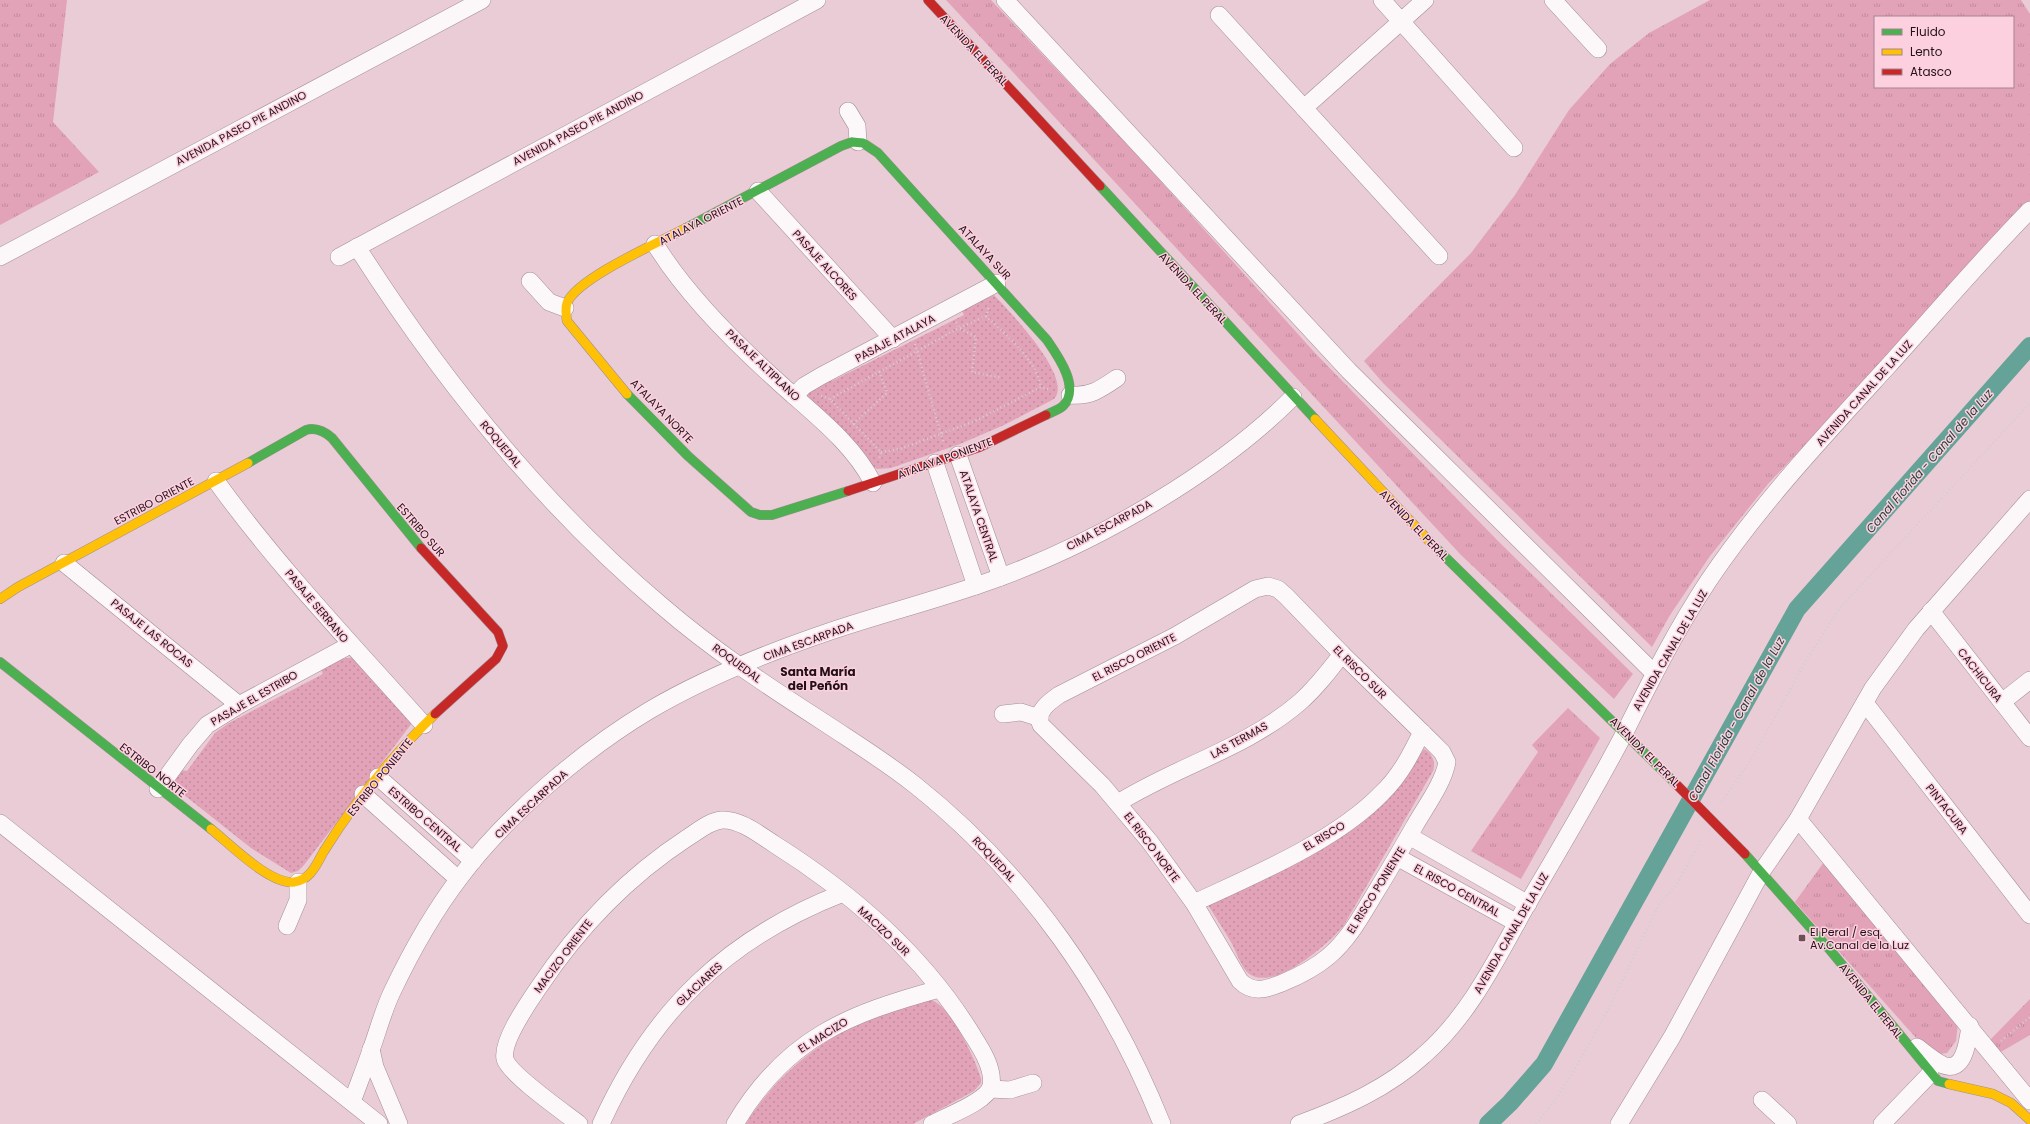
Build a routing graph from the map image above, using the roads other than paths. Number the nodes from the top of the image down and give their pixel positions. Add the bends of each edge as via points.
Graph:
1 (482, 0) edge
2 (817, 0) edge
3 (928, 0) edge
4 (1005, 0) edge
5 (1382, 0) edge
6 (1426, 0) edge
7 (1553, 0) edge
8 (1219, 15) dead end
9 (1401, 22) junction
10 (1598, 49) dead end
11 (1304, 108) junction
12 (848, 111) dead end
13 (858, 142) junction
14 (1514, 148) dead end
15 (758, 191) junction
16 (2030, 210) edge
17 (655, 244) junction
18 (357, 247) junction
19 (1439, 256) dead end
20 (0, 257) edge
21 (339, 257) dead end
22 (530, 281) dead end
23 (997, 283) junction
24 (565, 308) junction
25 (893, 339) junction
26 (1117, 378) dead end
27 (1070, 395) junction
28 (794, 396) junction
29 (1293, 397) junction
30 (320, 429) joint
31 (946, 459) junction
32 (216, 481) junction
33 (873, 483) junction
34 (2030, 499) edge
35 (760, 515) joint
36 (64, 563) junction
37 (1000, 577) junction
38 (976, 586) junction
39 (1268, 586) joint
40 (0, 599) edge
41 (1931, 611) junction
42 (350, 645) junction
43 (503, 646) joint
44 (1342, 654) junction
45 (0, 662) edge
46 (740, 667) junction
47 (1654, 674) junction
48 (2030, 680) edge
49 (2002, 702) junction
50 (1865, 703) junction
51 (239, 704) junction
52 (1003, 714) dead end
53 (1040, 718) junction
54 (424, 725) junction
55 (1422, 732) junction
56 (1625, 732) junction
57 (2030, 738) edge
58 (1447, 762) joint
59 (378, 777) junction
60 (158, 789) junction
61 (364, 794) junction
62 (1118, 803) junction
63 (1798, 819) junction
64 (725, 820) joint
65 (0, 823) edge
66 (1409, 836) junction
67 (1397, 857) junction
68 (473, 860) junction
69 (1762, 872) junction
70 (458, 879) junction
71 (298, 882) junction
72 (843, 893) junction
73 (1194, 903) junction
74 (1528, 904) junction
75 (2030, 915) edge
76 (1517, 923) junction
77 (287, 926) dead end
78 (1249, 988) joint
79 (940, 989) junction
80 (1970, 1026) junction
81 (1905, 1044) junction
82 (371, 1049) junction
83 (1930, 1074) junction
84 (1034, 1083) dead end
85 (990, 1089) junction
86 (1762, 1100) dead end
87 (2030, 1101) edge
88 (352, 1102) junction
89 (2030, 1120) edge
90 (379, 1124) edge
91 (399, 1124) edge
92 (579, 1124) edge
93 (601, 1124) edge
94 (736, 1124) edge
95 (932, 1124) edge
96 (1162, 1124) edge
97 (1299, 1124) edge
98 (1619, 1124) edge
99 (1788, 1124) edge
100 (1882, 1124) edge

1 - 20 street, AVENIDA PASEO PIE ANDINO
2 - 18 street, AVENIDA PASEO PIE ANDINO
3 - 29 street, AVENIDA EL PERAL
4 - 47 street via 1349,371
5 - 9 street
6 - 9 street
7 - 10 street
8 - 11 street
9 - 11 street
9 - 14 street
11 - 19 street
12 - 13 street via 857,126
13 - 15 street, ATALAYA ORIENTE via 841,146
13 - 23 street, ATALAYA SUR via 878,153
15 - 17 street, ATALAYA ORIENTE
15 - 25 street, PASAJE ALCORES
16 - 47 street, AVENIDA CANAL DE LA LUZ via 1848,409 1764,506 1709,581
17 - 24 street, ATALAYA ORIENTE via 583,285 569,299
17 - 28 street, PASAJE ALTIPLANO via 667,263 711,314 748,354
18 - 21 street, AVENIDA PASEO PIE ANDINO
18 - 46 street, ROQUEDAL via 435,362 536,485 598,548 661,606
22 - 24 street via 549,302
23 - 25 street, PASAJE ATALAYA
23 - 27 street, ATALAYA SUR via 1049,343 1066,375
24 - 35 street, ATALAYA NORTE via 567,321 574,331 647,415 745,507
25 - 28 street, PASAJE ATALAYA via 810,382
26 - 27 street via 1086,396
27 - 31 street, ATALAYA PONIENTE via 1062,407 994,441
28 - 33 street, PASAJE ALTIPLANO via 850,449 864,466
29 - 37 street, CIMA ESCARPADA via 1230,451 1167,494 1072,546
29 - 56 street, AVENIDA EL PERAL via 1448,560
30 - 32 street, ESTRIBO ORIENTE via 306,430
30 - 43 street, ESTRIBO SUR via 332,438 409,536 498,632
31 - 33 street, ATALAYA PONIENTE
31 - 37 street, ATALAYA CENTRAL
31 - 38 street
32 - 36 street, ESTRIBO ORIENTE
32 - 42 street, PASAJE SERRANO
33 - 35 street, ATALAYA PONIENTE via 772,515
34 - 41 street
36 - 40 street, ESTRIBO ORIENTE
36 - 51 street, PASAJE LAS ROCAS
37 - 38 street, CIMA ESCARPADA
38 - 46 street, CIMA ESCARPADA via 832,631
39 - 44 street, EL RISCO SUR via 1281,592
39 - 53 street, EL RISCO ORIENTE via 1255,589 1182,633 1059,695 1043,708
41 - 49 street, CACHICURA
41 - 50 street via 1901,646
42 - 51 street, PASAJE EL ESTRIBO
42 - 54 street, PASAJE SERRANO
43 - 54 street, ESTRIBO PONIENTE via 497,658
44 - 55 street, EL RISCO SUR
44 - 62 street, LAS TERMAS via 1308,695 1279,718 1222,751
45 - 60 street, ESTRIBO NORTE
46 - 68 street, CIMA ESCARPADA via 654,708 612,735 534,799
46 - 96 street, ROQUEDAL via 862,747 913,784 991,855 1052,927 1098,992 1134,1059
47 - 56 street, AVENIDA CANAL DE LA LUZ
48 - 49 street
49 - 57 street, CACHICURA
50 - 63 street
50 - 75 street, PINTACURA
51 - 60 street, PASAJE EL ESTRIBO via 202,730
52 - 53 street via 1021,712
53 - 62 street, EL RISCO NORTE via 1041,725
54 - 59 street, ESTRIBO PONIENTE
55 - 58 street, EL RISCO SUR via 1442,752
55 - 73 street, EL RISCO via 1403,768 1390,785 1354,818 1284,859
56 - 69 street, AVENIDA EL PERAL, bridge
56 - 74 street, AVENIDA CANAL DE LA LUZ
58 - 66 street, EL RISCO PONIENTE via 1443,776
59 - 61 street, ESTRIBO PONIENTE
59 - 68 street, ESTRIBO CENTRAL
60 - 71 street, ESTRIBO NORTE via 271,874 286,882
61 - 70 street, ESTRIBO CENTRAL
61 - 71 street, ESTRIBO PONIENTE via 313,870
62 - 73 street, EL RISCO NORTE
63 - 69 street
63 - 80 street
64 - 72 street, MACIZO SUR via 748,828 814,870
64 - 92 street, MACIZO ORIENTE via 709,824 653,862 628,882 587,922 526,1007 508,1044 505,1059 508,1066
65 - 88 street
66 - 67 street, EL RISCO PONIENTE
66 - 74 street, EL RISCO CENTRAL
67 - 76 street, EL RISCO CENTRAL
67 - 78 street, EL RISCO PONIENTE via 1358,922 1328,957 1298,977 1259,990
68 - 70 street, CIMA ESCARPADA
69 - 81 street, AVENIDA EL PERAL via 1830,950
69 - 98 street via 1687,1010
70 - 82 street, CIMA ESCARPADA via 390,994
71 - 77 street via 298,900
72 - 79 street, MACIZO SUR via 903,947
72 - 93 street, GLACIARES via 804,908 773,925 730,955 689,991 639,1054
73 - 78 street, EL RISCO NORTE via 1237,977
74 - 76 street, AVENIDA CANAL DE LA LUZ
76 - 97 street, AVENIDA CANAL DE LA LUZ via 1472,1000 1447,1033 1426,1054 1402,1074 1378,1089 1352,1103
79 - 85 street, MACIZO SUR via 986,1058 991,1073
79 - 94 street, EL MACIZO via 868,1010 827,1030 804,1045 767,1079 750,1100
80 - 81 street, AVENIDA EL PERAL via 1967,1050 1960,1061 1950,1066 1941,1064 1917,1047
80 - 87 street
81 - 83 street, AVENIDA EL PERAL
82 - 88 street, CIMA ESCARPADA
82 - 91 street via 375,1067
83 - 89 street, AVENIDA EL PERAL via 1948,1085 1993,1094 2011,1103
83 - 100 street
84 - 85 street via 1010,1090
85 - 95 street via 980,1100
86 - 99 street
88 - 90 street

